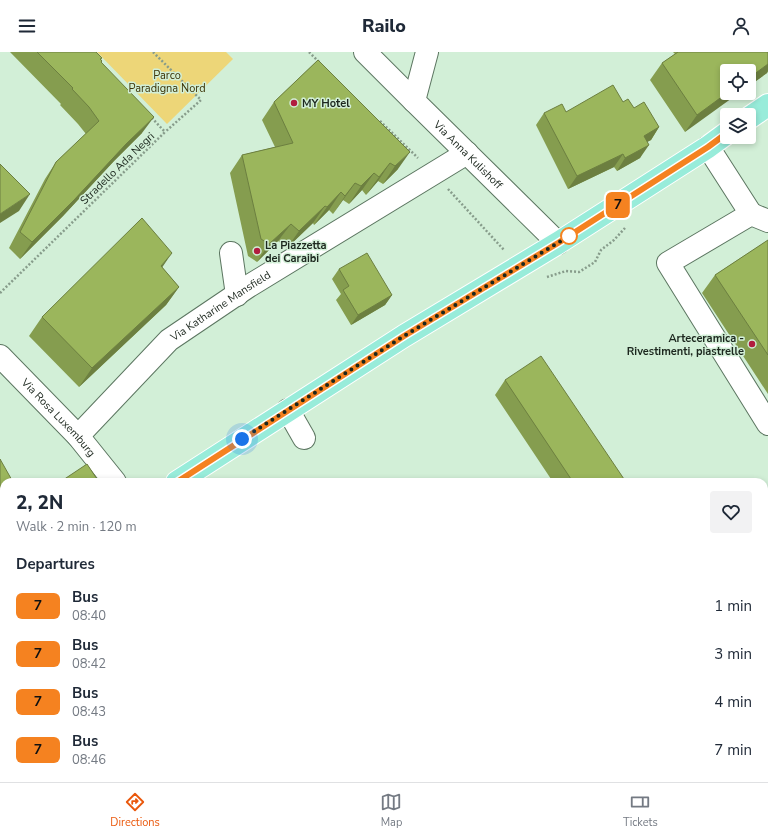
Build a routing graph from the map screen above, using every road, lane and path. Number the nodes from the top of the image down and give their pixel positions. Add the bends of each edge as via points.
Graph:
1 (153, 52) edge
2 (365, 52) edge
3 (427, 52) edge
4 (414, 101) junction
5 (768, 105) edge
6 (756, 113) edge
7 (148, 115) edge
8 (165, 132) junction
9 (720, 138) edge
10 (708, 147) junction
11 (467, 153) junction
12 (759, 217) edge
13 (558, 243) junction
14 (231, 253) dead end
15 (248, 292) junction
16 (0, 293) edge
17 (0, 356) edge
18 (288, 410) junction
19 (768, 424) edge
20 (78, 436) junction
21 (304, 438) dead end
22 (113, 478) edge
23 (182, 478) edge

1 - 8 path via 201,100
2 - 4 street, Via Anna Kulishoff
3 - 4 street
4 - 11 street, Via Anna Kulishoff
5 - 6 main road
7 - 8 path, Stradello Ada Negri
8 - 16 path, Stradello Ada Negri
9 - 10 main road
10 - 12 street
10 - 13 main road
11 - 13 street, Via Anna Kulishoff
11 - 15 street, Via Katharine Mansfield
12 - 19 street via 668,263
13 - 18 main road
14 - 15 street
15 - 20 street, Via Katharine Mansfield via 168,340
17 - 20 street, Via Rosa Luxemburg
18 - 21 street
18 - 23 main road
20 - 22 street, Via Rosa Luxemburg

